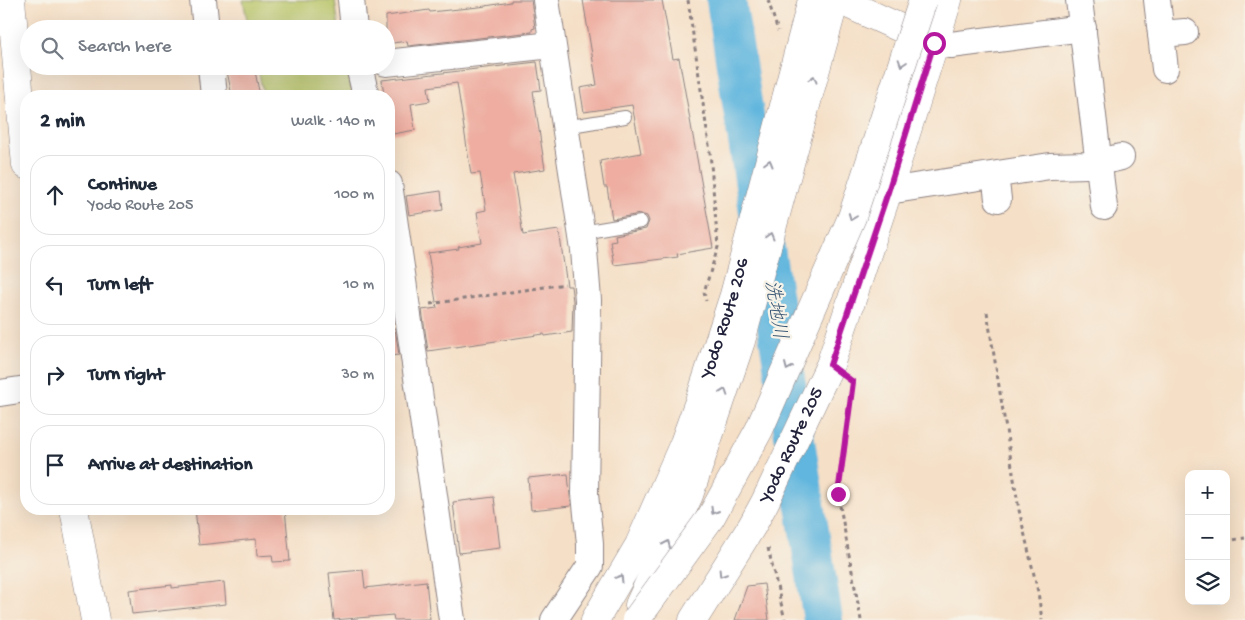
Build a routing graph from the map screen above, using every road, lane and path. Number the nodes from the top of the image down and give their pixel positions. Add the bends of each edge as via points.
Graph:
1 (11, 0) edge
2 (203, 0) edge
3 (351, 0) edge
4 (546, 0) edge
5 (688, 0) edge
6 (812, 0) edge
7 (837, 0) edge
8 (923, 0) edge
9 (948, 0) edge
10 (1079, 0) edge
11 (1157, 0) edge
12 (205, 20) edge
13 (353, 20) edge
14 (1092, 41) junction
15 (934, 43) junction
16 (552, 45) junction
17 (395, 63) edge
18 (1165, 69) dead end
19 (212, 75) edge
20 (362, 75) edge
21 (213, 90) edge
22 (365, 90) edge
23 (20, 99) edge
24 (625, 117) dead end
25 (565, 127) junction
26 (1110, 159) junction
27 (888, 192) junction
28 (1104, 208) dead end
29 (641, 222) dead end
30 (395, 229) edge
31 (582, 232) junction
32 (587, 280) junction
33 (987, 312) dead end
34 (401, 316) edge
35 (725, 321) junction
36 (826, 374) junction
37 (20, 390) edge
38 (0, 393) edge
39 (75, 515) edge
40 (752, 526) junction
41 (1245, 538) edge
42 (1230, 540) edge
43 (95, 620) edge
44 (452, 620) edge
45 (554, 620) edge
46 (594, 620) edge
47 (634, 620) edge
48 (693, 620) edge
49 (785, 620) edge
50 (861, 620) edge
51 (1042, 620) edge

1 - 23 main road
2 - 12 street
3 - 13 street
4 - 16 street
5 - 35 path via 710,152 718,247 704,292 707,310
35 -> 6 main road, Yodo Route 206
7 - 15 main road
47 -> 7 main road via 689,495 742,341
8 -> 47 main road, bridge via 852,217 759,430 711,517
9 - 15 main road, Yodo Route 205
10 - 14 street
11 - 18 street via 1173,33
14 - 15 street
14 - 26 street
15 - 27 main road, Yodo Route 205
16 - 17 street
16 - 25 street
19 - 21 street
20 - 22 street
24 - 25 lane
25 - 31 street
26 - 27 street via 1087,165 1050,166 996,187
26 - 28 street
27 - 36 main road, Yodo Route 205
29 - 31 lane
30 - 34 street
31 - 32 street
32 - 34 path
32 - 45 street via 585,494 590,566
33 - 51 path via 1019,510
34 - 44 street
46 -> 35 main road, Yodo Route 206 via 639,545 681,451
36 - 40 main road, Yodo Route 205
36 - 50 path via 853,382 838,494
37 - 38 street
39 - 43 main road
40 -> 48 main road, Yodo Route 205
40 - 49 path via 767,543
41 - 42 path

